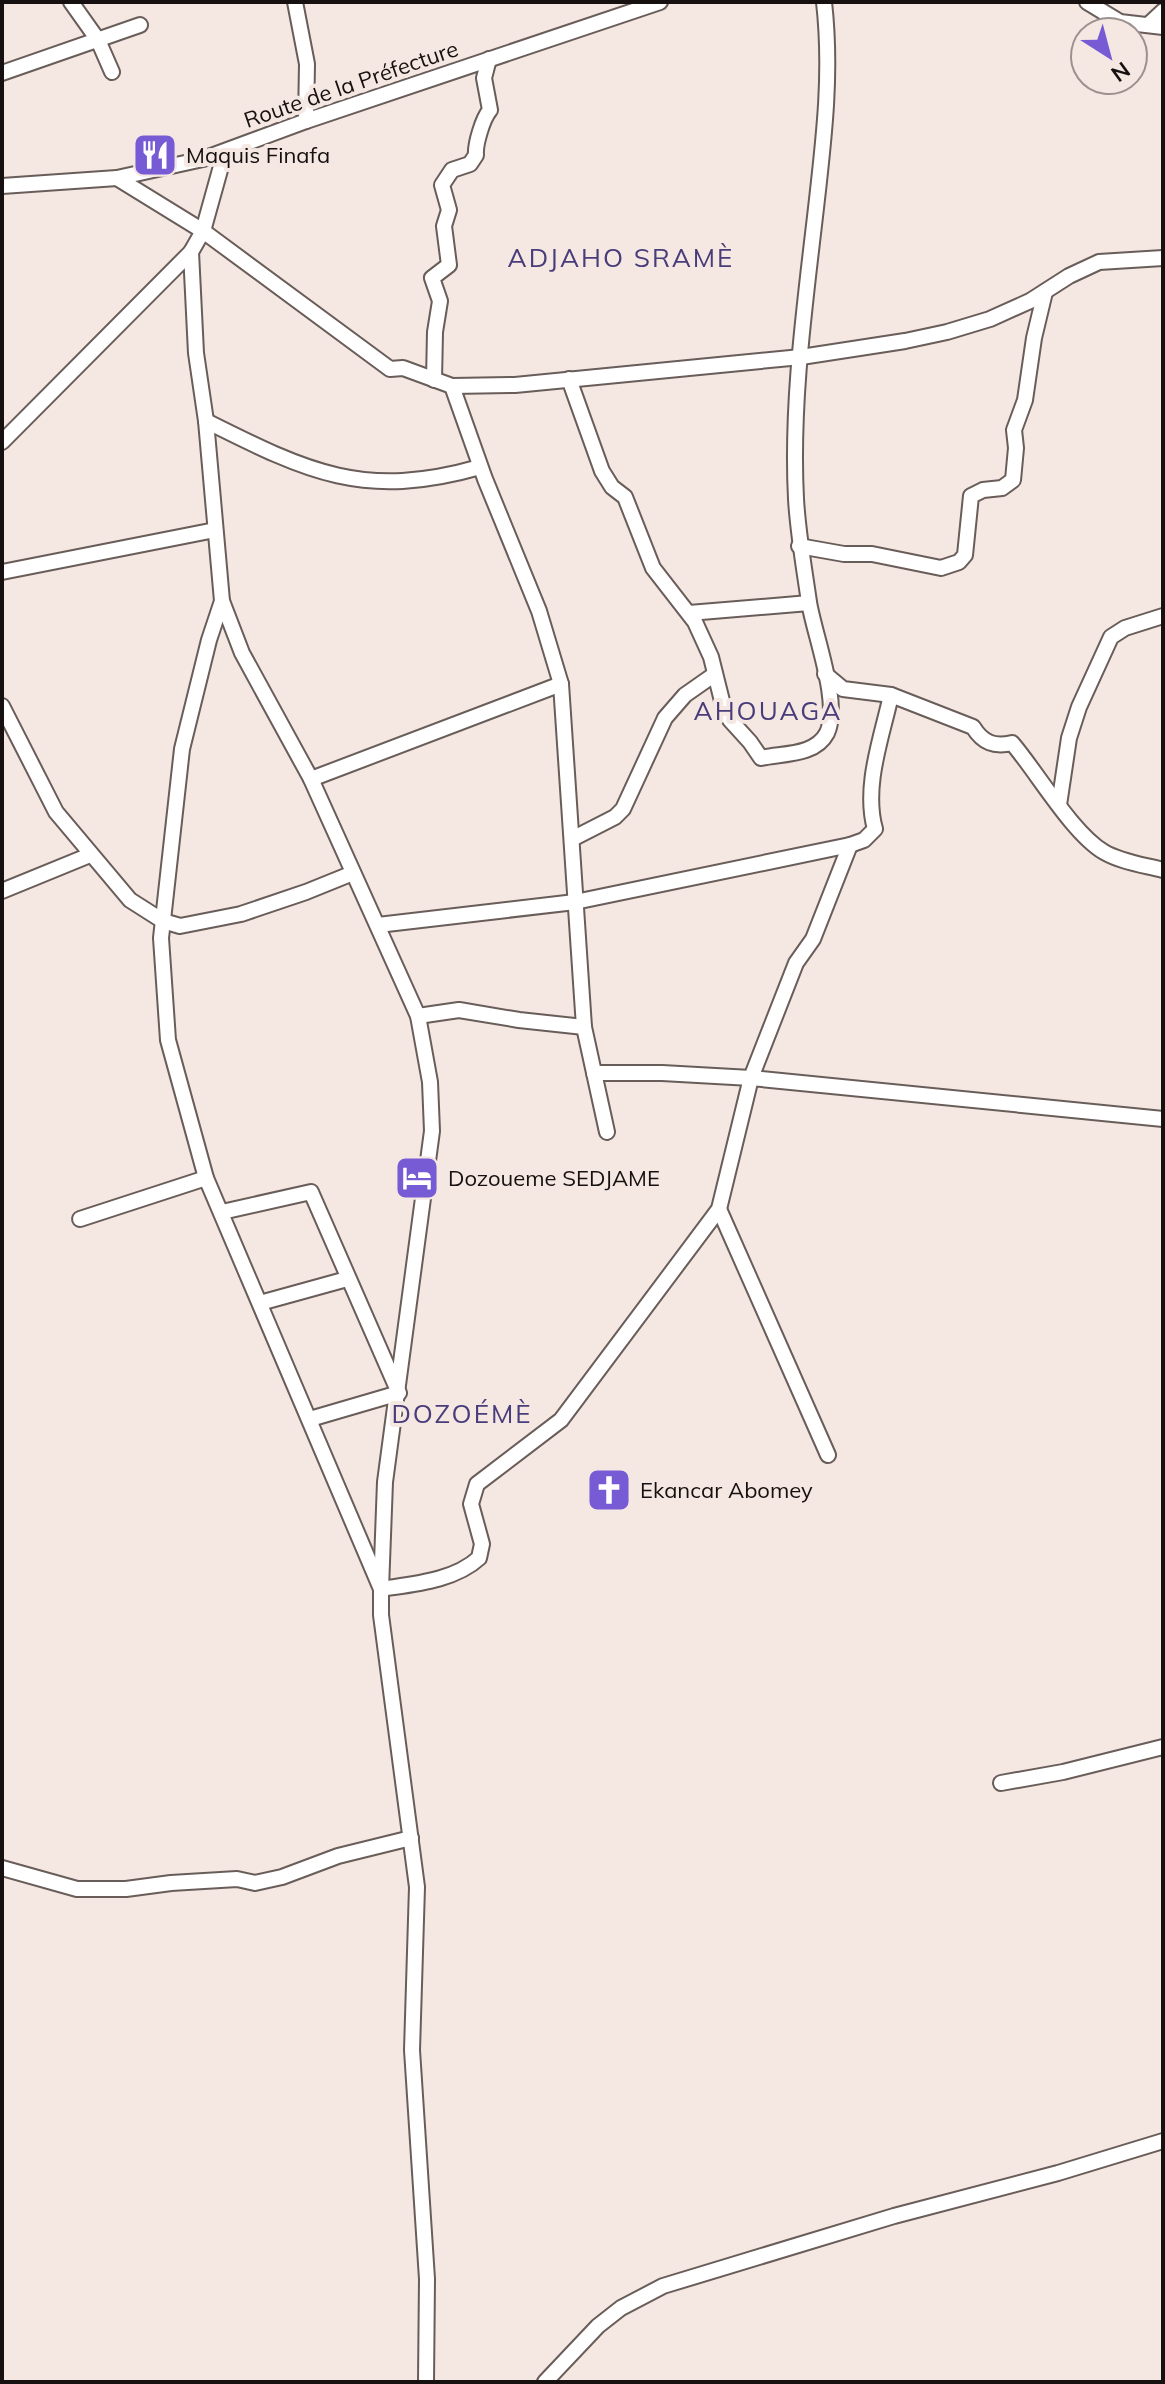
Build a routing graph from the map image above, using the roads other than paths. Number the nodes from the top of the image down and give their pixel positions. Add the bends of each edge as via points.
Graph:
1 (71, 2) edge
2 (295, 2) edge
3 (660, 2) edge
4 (824, 2) edge
5 (1087, 2) edge
6 (1163, 11) edge
7 (140, 25) dead end
8 (1155, 26) edge
9 (98, 40) junction
10 (489, 59) junction
11 (112, 72) dead end
12 (2, 73) edge
13 (306, 121) junction
14 (225, 152) junction
15 (117, 178) junction
16 (2, 186) edge
17 (203, 231) junction
18 (191, 252) junction
19 (1163, 258) edge
20 (1045, 292) junction
21 (801, 357) junction
22 (569, 379) junction
23 (434, 380) junction
24 (452, 386) junction
25 (206, 421) junction
26 (2, 442) edge
27 (480, 467) junction
28 (215, 530) junction
29 (799, 546) junction
30 (2, 572) edge
31 (222, 601) junction
32 (809, 603) junction
33 (689, 613) junction
34 (1163, 616) edge
35 (825, 673) junction
36 (715, 674) junction
37 (561, 684) junction
38 (891, 695) junction
39 (2, 706) edge
40 (311, 779) junction
41 (1059, 805) junction
42 (572, 839) junction
43 (850, 845) junction
44 (90, 855) junction
45 (1163, 870) edge
46 (353, 873) junction
47 (2, 891) edge
48 (575, 902) junction
49 (163, 921) junction
50 (378, 925) junction
51 (418, 1016) junction
52 (584, 1027) junction
53 (594, 1073) junction
54 (751, 1078) junction
55 (1163, 1119) edge
56 (607, 1132) dead end
57 (206, 1178) junction
58 (719, 1209) junction
59 (222, 1212) junction
60 (80, 1219) dead end
61 (347, 1279) junction
62 (260, 1303) junction
63 (399, 1393) junction
64 (310, 1419) junction
65 (828, 1455) dead end
66 (381, 1589) junction
67 (1163, 1747) edge
68 (1001, 1783) dead end
69 (411, 1838) junction
70 (2, 1868) edge
71 (1163, 2141) edge
72 (426, 2382) edge
73 (545, 2382) edge

1 - 9 street
2 - 13 street via 307,64
3 - 10 street, Route de la Préfecture
4 - 21 street via 829,91
5 - 8 street via 1120,22
6 - 8 street
7 - 9 street
9 - 11 street
9 - 12 street
10 - 13 street, Route de la Préfecture
10 - 23 street via 484,78 490,110 476,155 470,164 452,170 442,185 449,210 444,226 449,265 432,278 440,301
13 - 14 street, Route de la Préfecture
14 - 15 street, Route de la Préfecture
14 - 17 street
15 - 16 street, Route de la Préfecture
15 - 17 street
17 - 18 street
17 - 23 street via 390,369 403,368
18 - 25 street
18 - 26 street
19 - 20 street via 1099,262
20 - 21 street via 947,332
20 - 29 street via 1025,400 1014,430 1013,480 971,496 965,555 959,562 941,568
21 - 22 street
21 - 29 street
22 - 24 street
22 - 33 street via 602,471 625,497 653,568
23 - 24 street
24 - 27 street
25 - 27 street via 278,457 348,480 426,480
25 - 28 street
27 - 37 street via 539,611
28 - 30 street
28 - 31 street
29 - 32 street
31 - 40 street via 242,653
31 - 49 street via 182,749
32 - 33 street
32 - 35 street
33 - 36 street
34 - 41 street via 1111,637 1069,738
35 - 36 street via 831,694 826,733 807,750 761,758 730,720
35 - 38 street via 843,689
36 - 42 street via 685,695 665,718 623,809
37 - 40 street
37 - 42 street
38 - 41 street via 973,727 980,738 998,746 1012,743
38 - 43 street via 872,780 875,829
39 - 44 street via 56,812
40 - 46 street
41 - 45 street via 1102,851
42 - 48 street
43 - 48 street
43 - 54 street
44 - 47 street
44 - 49 street via 130,900
46 - 49 street via 241,914 180,926
46 - 50 street
48 - 50 street
48 - 52 street
49 - 57 street via 168,1040
50 - 51 street
51 - 52 street via 459,1010
51 - 63 street via 432,1131
52 - 53 street
53 - 54 street
53 - 56 street
54 - 55 street
54 - 58 street
57 - 59 street
57 - 60 street
58 - 65 street
58 - 66 street via 561,1420 477,1484 471,1504 482,1544 479,1558 437,1578
59 - 61 street via 311,1192
59 - 62 street
61 - 62 street
61 - 63 street
62 - 64 street
63 - 64 street
63 - 66 street via 385,1482
64 - 66 street
66 - 69 street
67 - 68 street
69 - 70 street via 255,1883 237,1879 77,1889
69 - 72 street via 417,1887 412,2050 427,2279
71 - 73 street via 663,2286 598,2326

